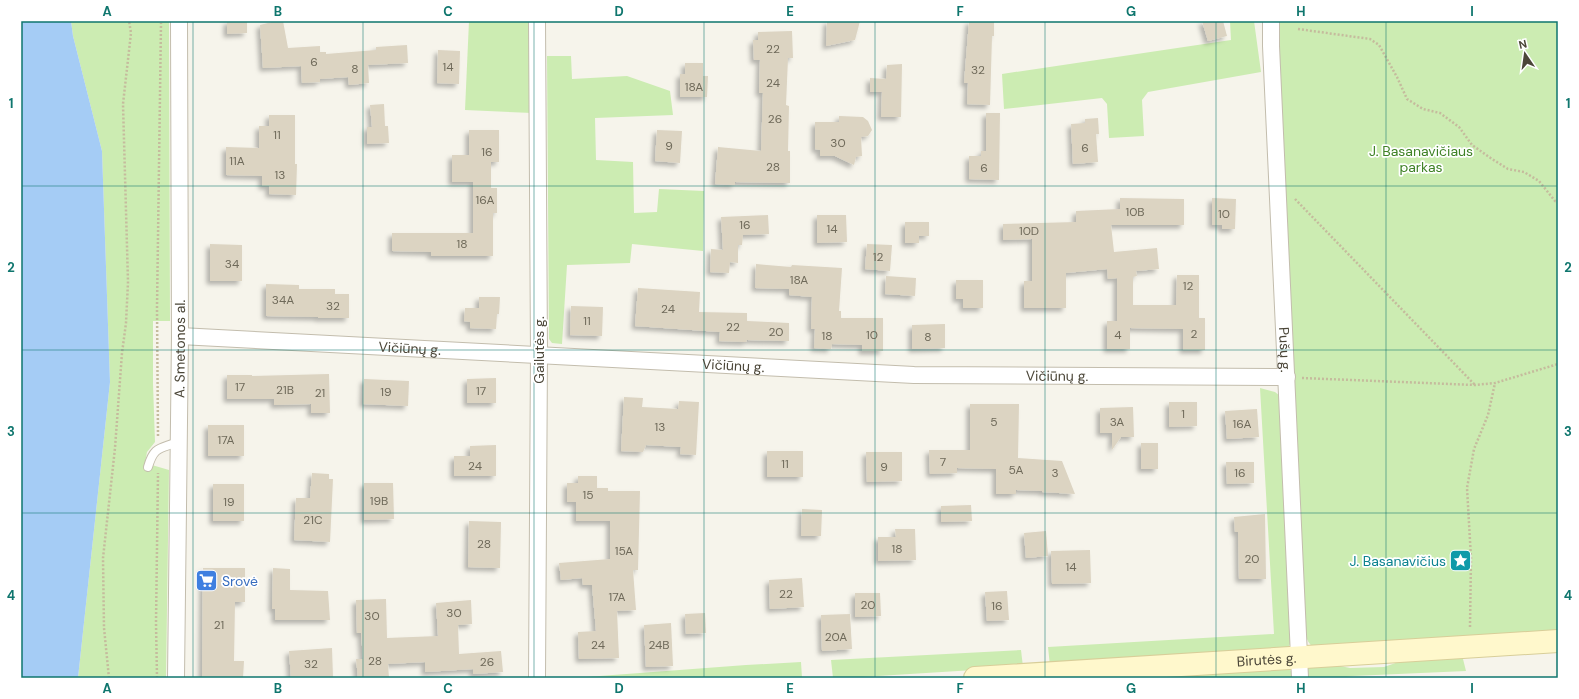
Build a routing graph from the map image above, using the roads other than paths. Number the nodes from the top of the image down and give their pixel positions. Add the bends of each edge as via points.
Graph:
1 (179, 21) edge
2 (537, 21) edge
3 (1271, 21) edge
4 (180, 336) junction
5 (539, 354) junction
6 (1287, 377) junction
7 (178, 442) junction
8 (148, 467) dead end
9 (1558, 640) edge
10 (1299, 667) edge
11 (176, 678) edge
12 (537, 678) edge
13 (975, 678) edge

1 - 4 street, A. Smetonos al.
2 - 5 street, Gailutės g.
3 - 6 street, Pušų g.
4 - 5 street, Vičiūnų g.
4 - 7 street, A. Smetonos al.
5 - 6 street, Vičiūnų g. via 914,375
5 - 12 street, Gailutės g.
6 - 10 street, Pušų g.
7 - 8 lane via 158,449 152,454
7 - 11 street, A. Smetonos al.
9 - 10 street, Birutės g. via 1470,646
10 - 13 street, Birutės g.

